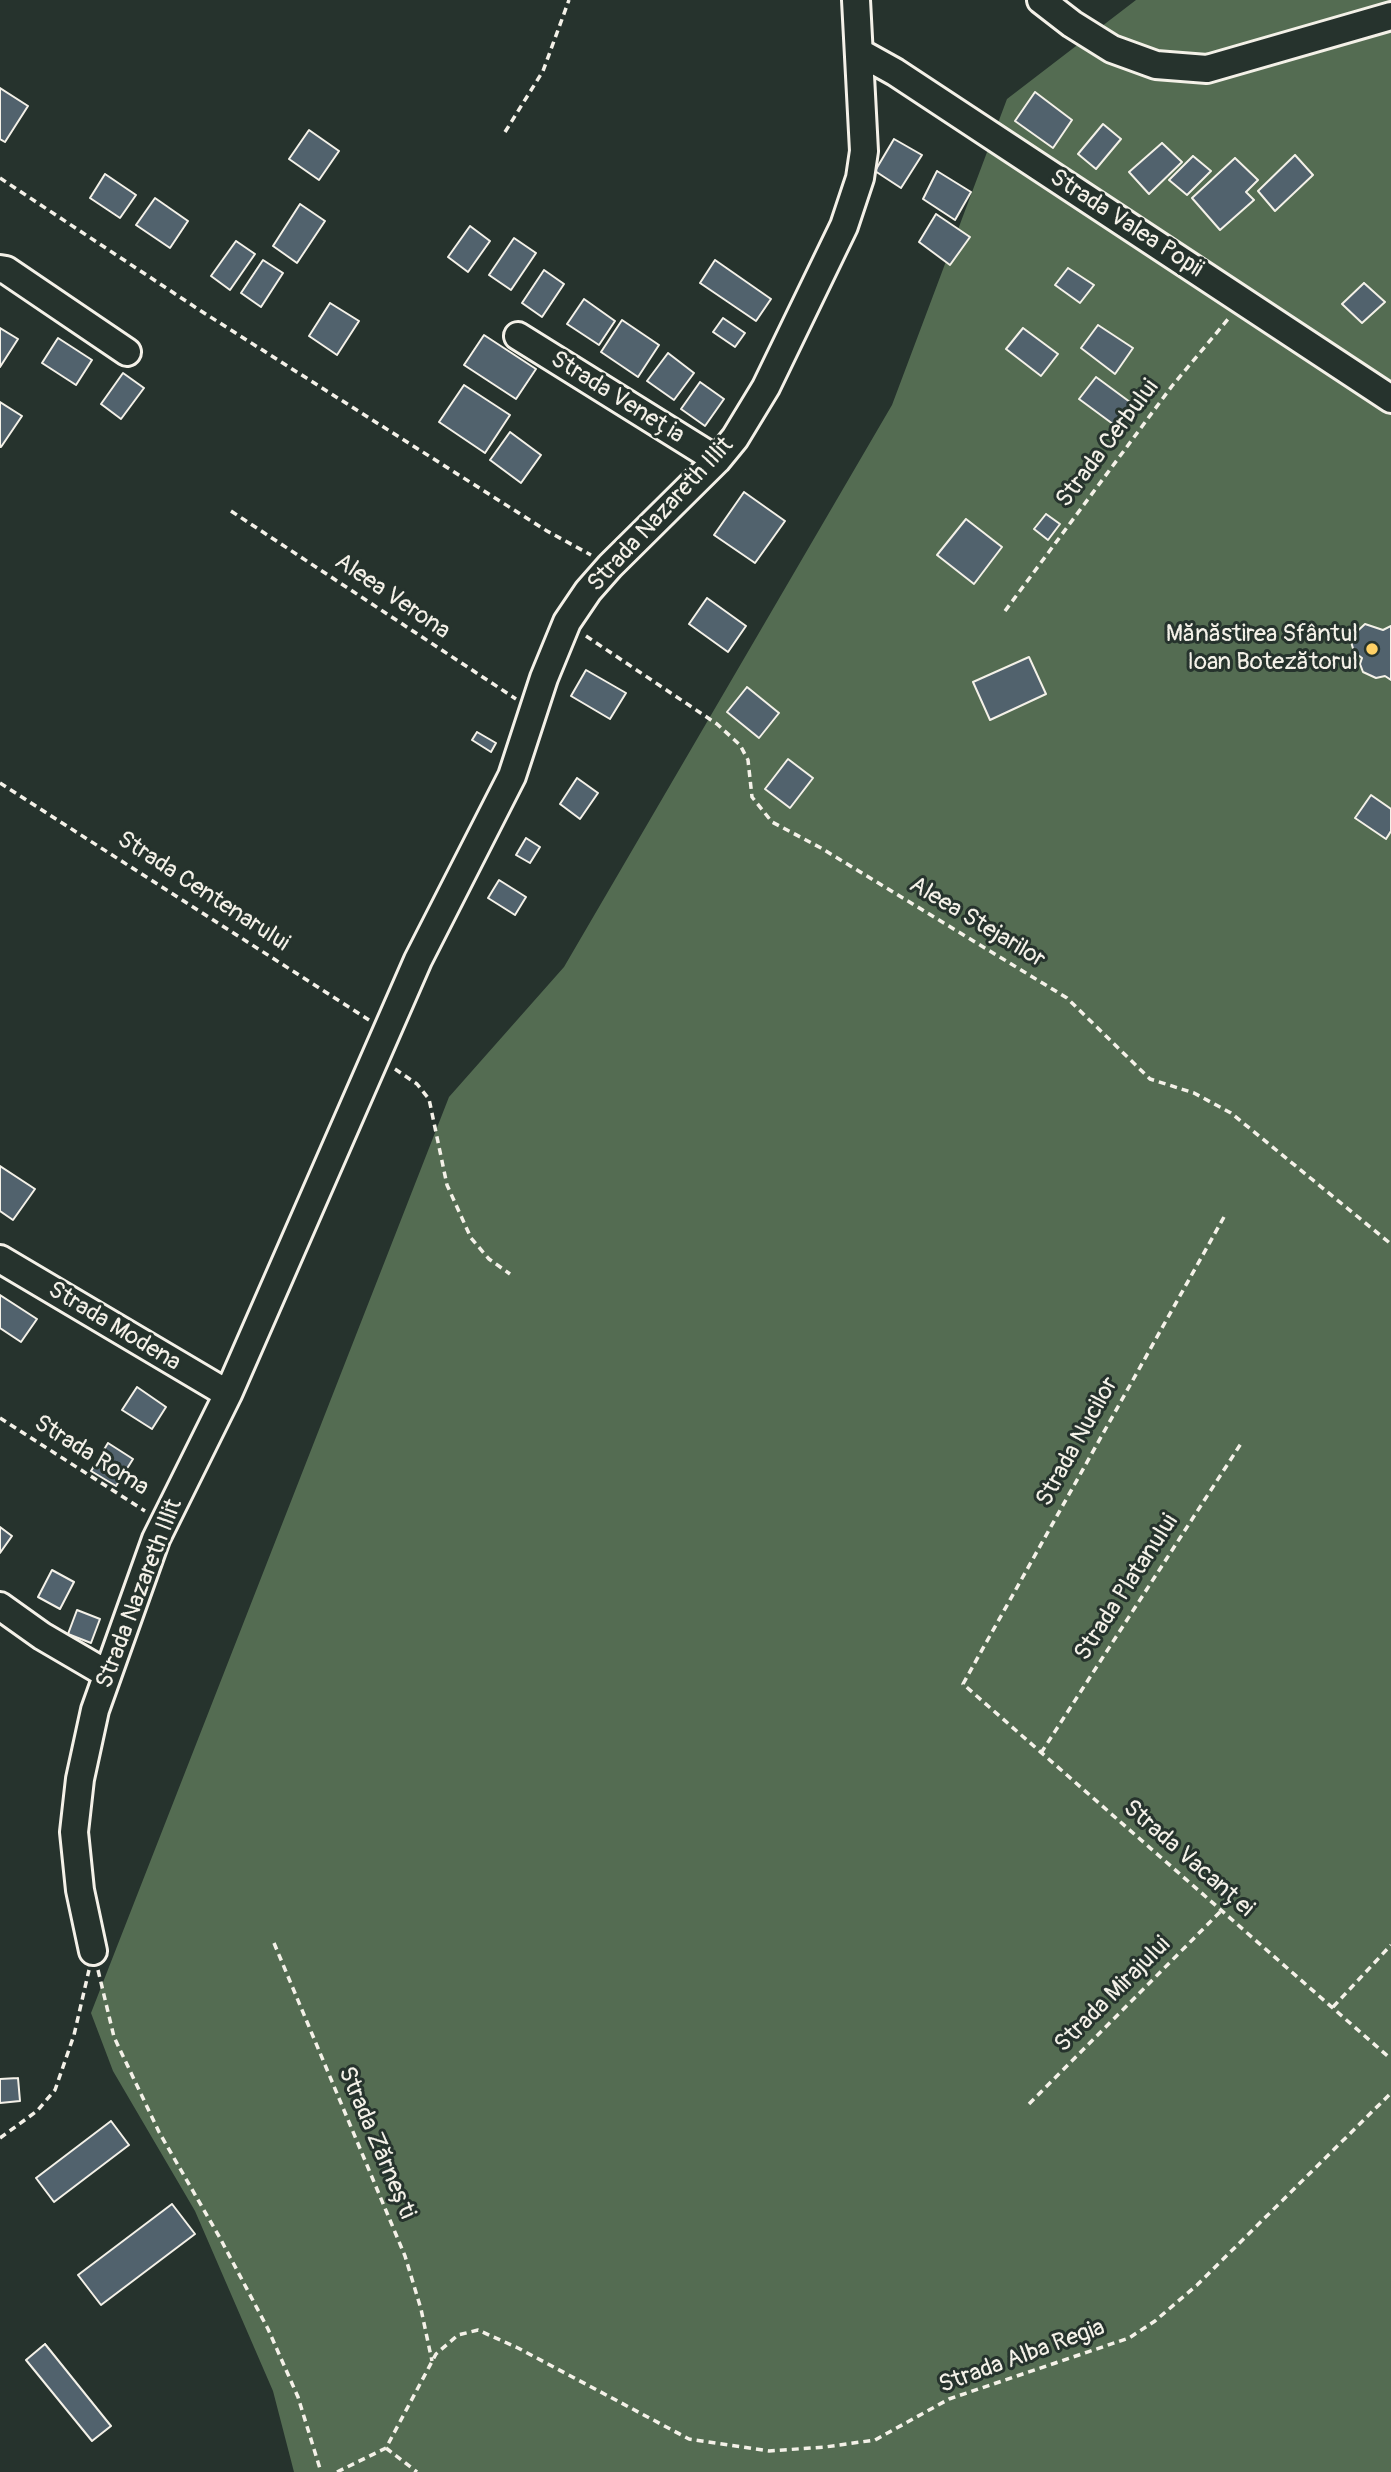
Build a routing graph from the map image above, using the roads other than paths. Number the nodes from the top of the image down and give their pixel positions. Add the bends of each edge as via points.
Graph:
1 (856, 0) edge
2 (1041, 0) edge
3 (1391, 16) edge
4 (859, 52) junction
5 (0, 269) edge
6 (518, 336) dead end
7 (127, 352) dead end
8 (1391, 398) edge
9 (717, 460) junction
10 (0, 1259) edge
11 (228, 1394) junction
12 (0, 1606) edge
13 (107, 1674) junction
14 (93, 1951) road end

1 - 4 street, Strada Nazareth Illit
2 - 3 street via 1112,49 1156,65 1207,69
4 - 8 street, Strada Valea Popii
4 - 9 street, Strada Nazareth Illit via 864,151 844,226 766,387
5 - 7 street
6 - 9 street, Strada Veneția
9 - 11 street, Strada Nazareth Illit via 610,566 567,622 512,776 418,960
10 - 11 street, Strada Modena
11 - 13 street, Strada Nazareth Illit via 156,1539
12 - 13 street
13 - 14 street, Strada Nazareth Illit via 80,1779 74,1832

